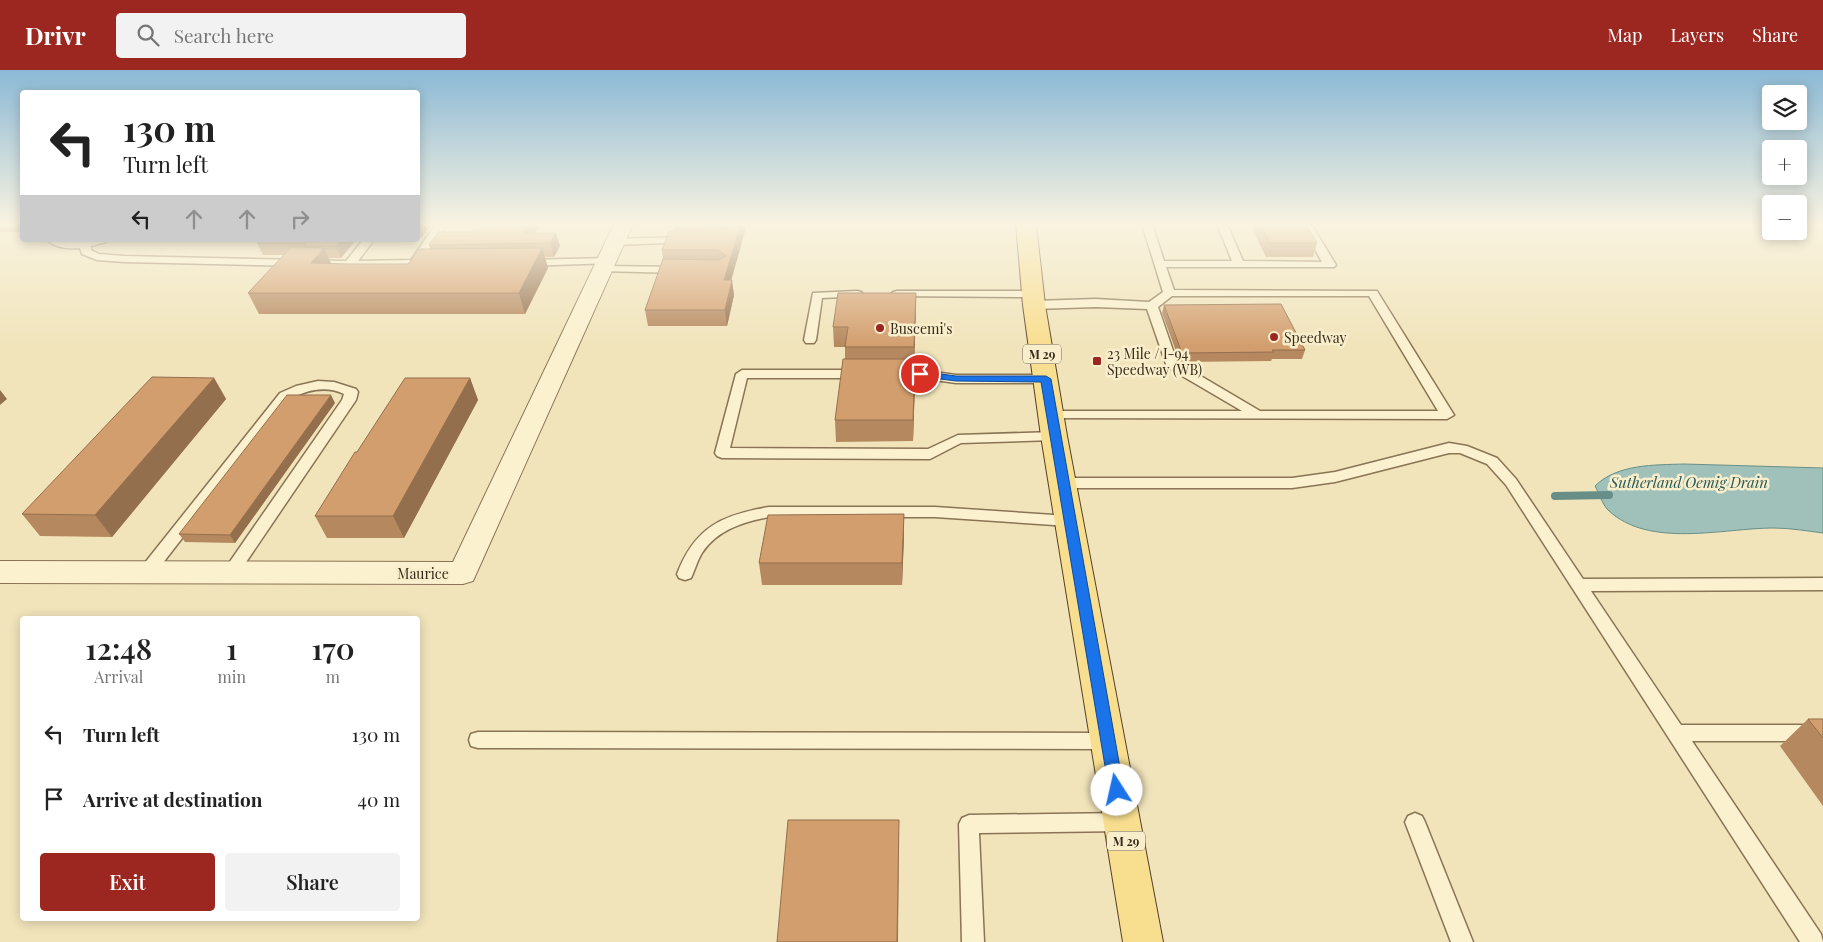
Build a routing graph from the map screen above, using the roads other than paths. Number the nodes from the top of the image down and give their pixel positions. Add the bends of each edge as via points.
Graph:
1 (1160, 264) edge
2 (606, 265) edge
3 (673, 265) edge
4 (1030, 265) edge
5 (1215, 265) edge
6 (1239, 265) joint
7 (1330, 265) edge
8 (693, 270) edge
9 (1169, 293) junction
10 (867, 294) edge
11 (887, 294) edge
12 (1034, 300) junction
13 (1152, 306) junction
14 (810, 340) dead end
15 (1046, 379) junction
16 (1256, 414) junction
17 (1053, 426) junction
18 (1063, 482) junction
19 (1069, 521) junction
20 (0, 572) edge
21 (146, 573) junction
22 (230, 573) junction
23 (686, 574) dead end
24 (1823, 584) edge
25 (1580, 585) junction
26 (1823, 732) edge
27 (1677, 733) junction
28 (478, 740) dead end
29 (1108, 741) junction
30 (1123, 822) junction
31 (1415, 822) dead end
32 (973, 942) edge
33 (1143, 942) edge
34 (1462, 942) edge
35 (1813, 942) edge

1 - 9 lane
2 - 22 street, Maurice via 463,573
3 - 8 lane
4 - 12 main road, M 29
5 - 6 lane
6 - 7 lane
9 - 13 lane
9 - 16 lane via 1373,293 1446,415
10 - 14 lane via 817,294
11 - 12 lane
12 - 13 lane
12 - 15 main road, M 29
13 - 16 lane via 1171,364
15 - 17 main road, M 29
15 - 17 lane via 956,378 920,374 742,374 722,453 930,454 958,439
16 - 17 lane
17 - 18 main road, M 29
18 - 19 main road, M 29
18 - 25 lane via 1292,483 1335,477 1449,448 1462,449 1492,461 1502,470
19 - 23 lane via 935,512 747,515 724,524 703,539 690,557
19 - 29 main road, M 29
20 - 21 street, Maurice
21 - 22 street, Maurice
21 - 22 lane via 285,396 319,384 351,392 349,400
24 - 25 lane
25 - 27 lane
26 - 27 lane
27 - 35 lane
28 - 29 lane
29 - 30 main road, M 29
30 - 32 lane via 969,824
30 - 33 main road, M 29
31 - 34 lane

